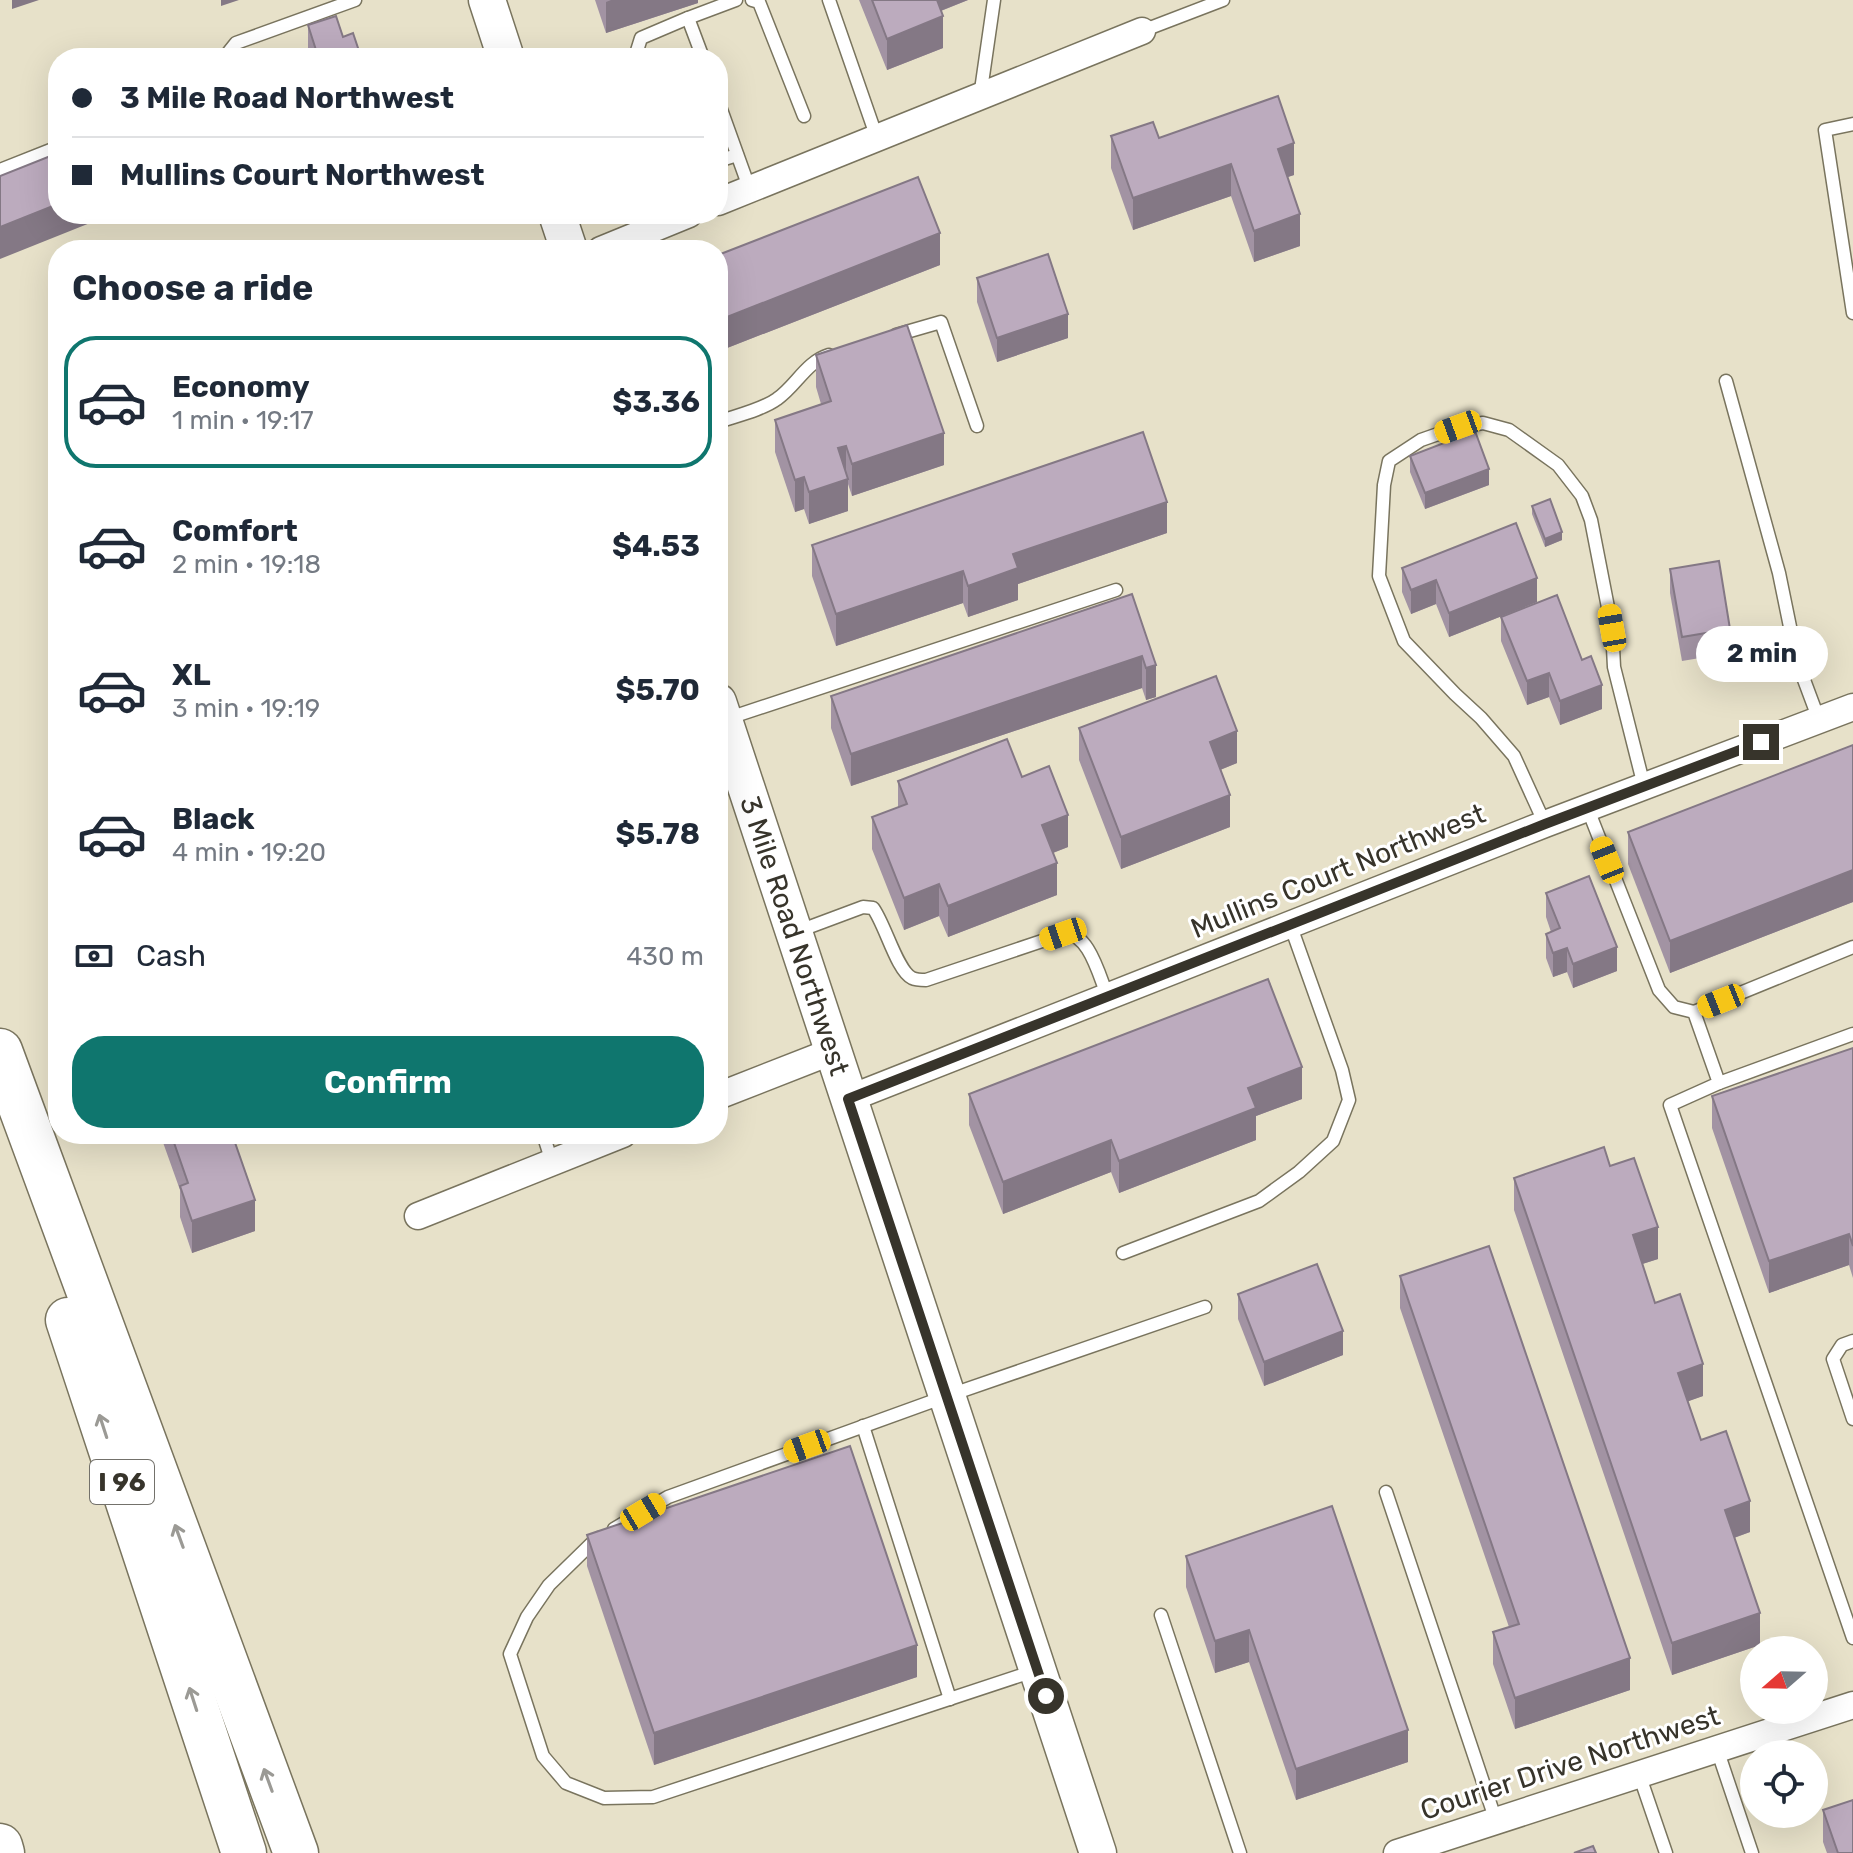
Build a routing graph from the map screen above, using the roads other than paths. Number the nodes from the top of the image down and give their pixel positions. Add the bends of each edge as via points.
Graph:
1 (355, 0) edge
2 (487, 0) edge
3 (752, 0) edge
4 (829, 0) edge
5 (994, 0) edge
6 (1223, 0) edge
7 (728, 1) edge
8 (688, 18) junction
9 (1142, 31) joint
10 (232, 48) edge
11 (494, 48) edge
12 (638, 48) edge
13 (699, 48) edge
14 (980, 97) junction
15 (804, 116) dead end
16 (1853, 124) edge
17 (728, 129) edge
18 (877, 138) junction
19 (48, 151) edge
20 (737, 155) junction
21 (728, 158) edge
22 (0, 170) edge
23 (750, 190) junction
24 (728, 198) edge
25 (665, 224) edge
26 (625, 240) edge
27 (1853, 313) edge
28 (882, 339) edge
29 (838, 353) edge
30 (1726, 381) dead end
31 (728, 418) edge
32 (977, 426) dead end
33 (1116, 590) dead end
34 (1853, 707) edge
35 (728, 711) edge
36 (1819, 720) junction
37 (728, 738) edge
38 (1644, 786) junction
39 (1587, 807) junction
40 (1545, 824) junction
41 (1290, 924) junction
42 (794, 933) junction
43 (1853, 947) edge
44 (1108, 997) junction
45 (1694, 1012) junction
46 (1853, 1034) edge
47 (0, 1051) edge
48 (833, 1051) junction
49 (1719, 1083) junction
50 (728, 1090) edge
51 (848, 1099) junction
52 (0, 1110) edge
53 (546, 1144) edge
54 (598, 1144) edge
55 (552, 1162) junction
56 (418, 1216) dead end
57 (1123, 1253) dead end
58 (1205, 1307) dead end
59 (1853, 1341) edge
60 (947, 1396) junction
61 (1853, 1419) edge
62 (863, 1426) junction
63 (1386, 1492) dead end
64 (1161, 1615) dead end
65 (1852, 1634) edge
66 (1037, 1670) junction
67 (950, 1699) junction
68 (1853, 1705) edge
69 (1717, 1749) junction
70 (1639, 1774) junction
71 (1496, 1821) junction
72 (0, 1846) edge
73 (2, 1853) edge
74 (244, 1853) edge
75 (296, 1853) edge
76 (1098, 1853) edge
77 (1240, 1853) edge
78 (1397, 1853) edge
79 (1666, 1853) edge
80 (1752, 1853) edge

1 - 10 lane
2 - 11 main road
3 - 15 lane via 759,2
4 - 18 lane
5 - 14 lane
6 - 9 lane
7 - 8 lane
8 - 12 lane via 641,38
8 - 13 lane
9 - 14 street
14 - 18 street
16 - 27 lane via 1825,130
17 - 20 lane
18 - 23 street
19 - 22 lane
20 - 21 lane
20 - 23 lane
23 - 24 street
25 - 26 street
28 - 32 lane via 941,322
29 - 31 lane via 808,367 773,402
30 - 36 lane via 1779,573 1797,661
33 - 35 lane
34 - 36 street, Mullins Court Northwest
36 - 38 street, Mullins Court Northwest
37 - 42 main road, 3 Mile Road Northwest
38 - 39 street, Mullins Court Northwest
38 - 40 lane via 1614,667 1603,574 1582,496 1558,465 1509,430 1483,423 1421,440 1389,461 1379,576 1404,641 1514,756
39 - 40 street, Mullins Court Northwest
39 - 45 lane via 1659,990 1674,1007
40 - 41 street, Mullins Court Northwest
41 - 44 street, Mullins Court Northwest
41 - 57 lane via 1349,1100 1333,1141 1259,1201
42 - 44 lane via 873,908 904,971 926,980 1070,933 1088,948
42 - 48 main road, 3 Mile Road Northwest
43 - 45 lane
44 - 51 street, Mullins Court Northwest
45 - 49 lane
46 - 49 lane
75 -> 47 highway
48 - 50 street
48 - 51 main road, 3 Mile Road Northwest
49 - 65 lane via 1670,1105
51 - 60 main road, 3 Mile Road Northwest
74 -> 52 highway, I 96
53 - 55 lane
54 - 55 street
55 - 56 street
58 - 60 lane
59 - 61 lane via 1842,1345 1833,1359
60 - 62 lane
60 - 66 main road, 3 Mile Road Northwest
62 - 67 lane
62 - 67 lane via 668,1497 593,1542 549,1585 510,1654 543,1756 566,1783 604,1798 653,1797
63 - 71 lane
64 - 77 lane
66 - 67 lane
66 - 76 main road, 3 Mile Road Northwest
68 - 69 street, Courier Drive Northwest
69 - 70 street, Courier Drive Northwest
69 - 80 lane
70 - 71 street, Courier Drive Northwest
70 - 79 lane
71 - 78 street, Courier Drive Northwest
72 - 73 highway

